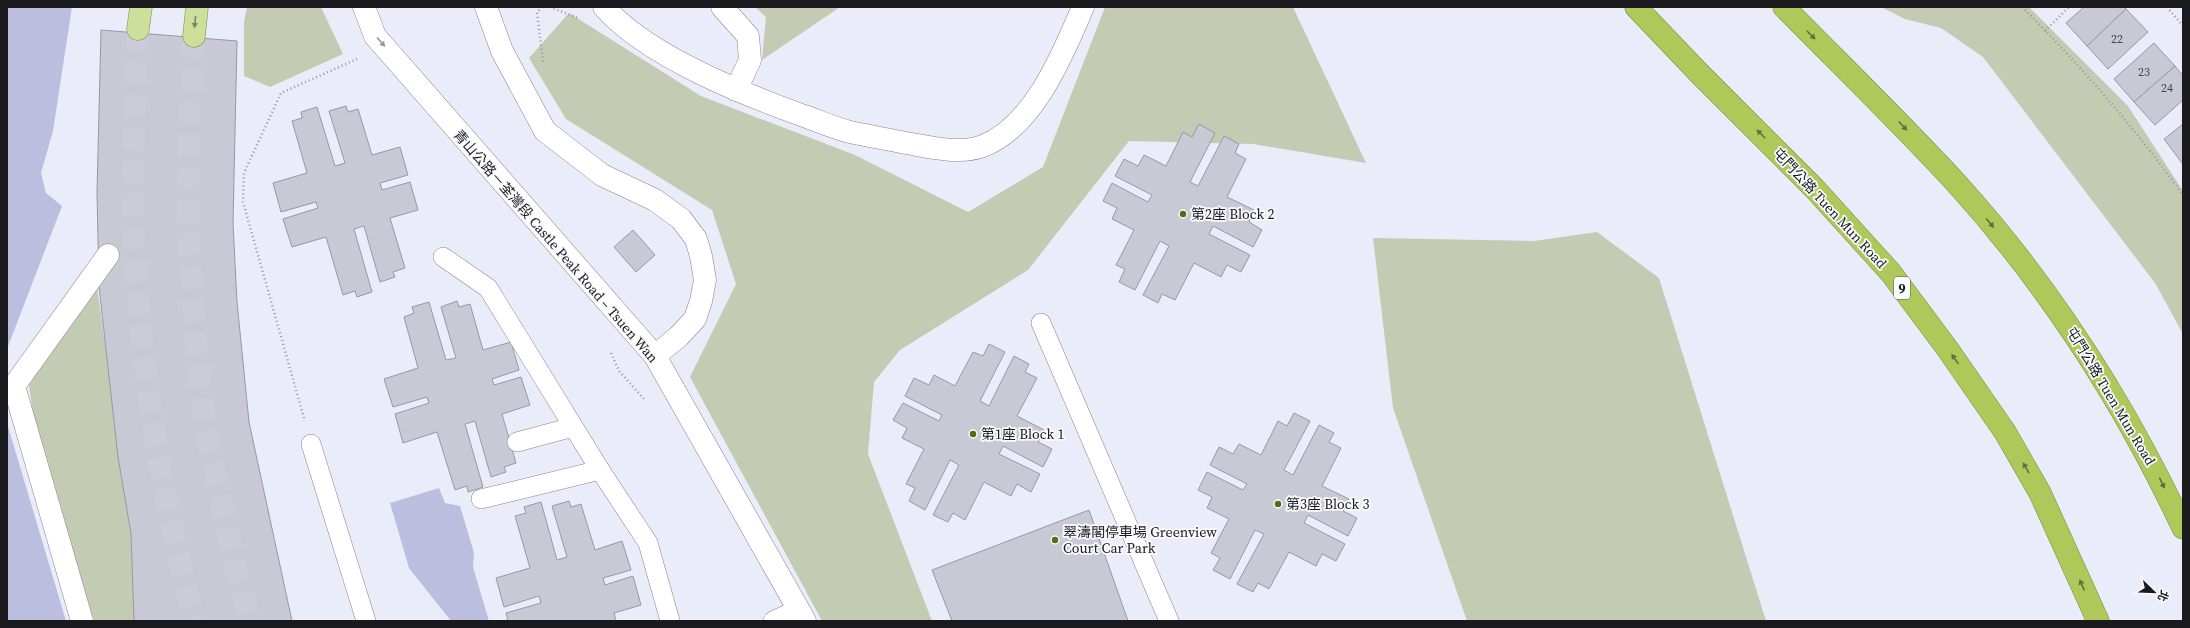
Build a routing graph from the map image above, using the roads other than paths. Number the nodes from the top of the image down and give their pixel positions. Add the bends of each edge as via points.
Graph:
1 (141, 7) edge
2 (197, 7) edge
3 (364, 7) edge
4 (486, 7) edge
5 (604, 7) edge
6 (722, 7) edge
7 (1083, 7) edge
8 (1636, 7) edge
9 (1784, 7) edge
10 (138, 29) tunnel mouth
11 (194, 36) tunnel mouth
12 (736, 90) junction
13 (108, 255) dead end
14 (443, 257) dead end
15 (1041, 323) dead end
16 (655, 356) junction
17 (573, 427) junction
18 (517, 442) dead end
19 (311, 444) road end
20 (600, 470) junction
21 (481, 499) dead end
22 (2183, 528) edge
23 (801, 615) edge
24 (82, 621) edge
25 (366, 621) edge
26 (670, 621) edge
27 (773, 621) edge
28 (1169, 621) edge
29 (2098, 621) edge

1 - 10 main road
2 -> 11 main road
3 -> 16 street, 青山公路－荃灣段 Castle Peak Road – Tsuen Wan via 376,36
4 - 16 street via 502,51 545,130 602,175 655,200 681,219 696,239 705,280 695,319
5 - 12 street via 641,40
6 - 12 street via 748,36 750,60
7 - 12 street via 1061,57 1035,101 1006,133 983,146 958,151 848,132
29 -> 8 highway, 屯門公路 Tuen Mun Road / 9 via 2040,493 2006,432 1891,273 1814,188
9 -> 22 highway, 屯門公路 Tuen Mun Road via 1902,125 1959,186 2015,253 2068,324 2118,402 2161,480
13 - 24 street via 14,386
14 - 17 lane via 488,288
15 - 28 lane
16 - 23 street, 青山公路－荃灣段 Castle Peak Road – Tsuen Wan
17 - 18 lane
17 - 20 lane
19 - 25 lane
20 - 21 lane
20 - 26 lane via 648,543
23 - 27 lane

